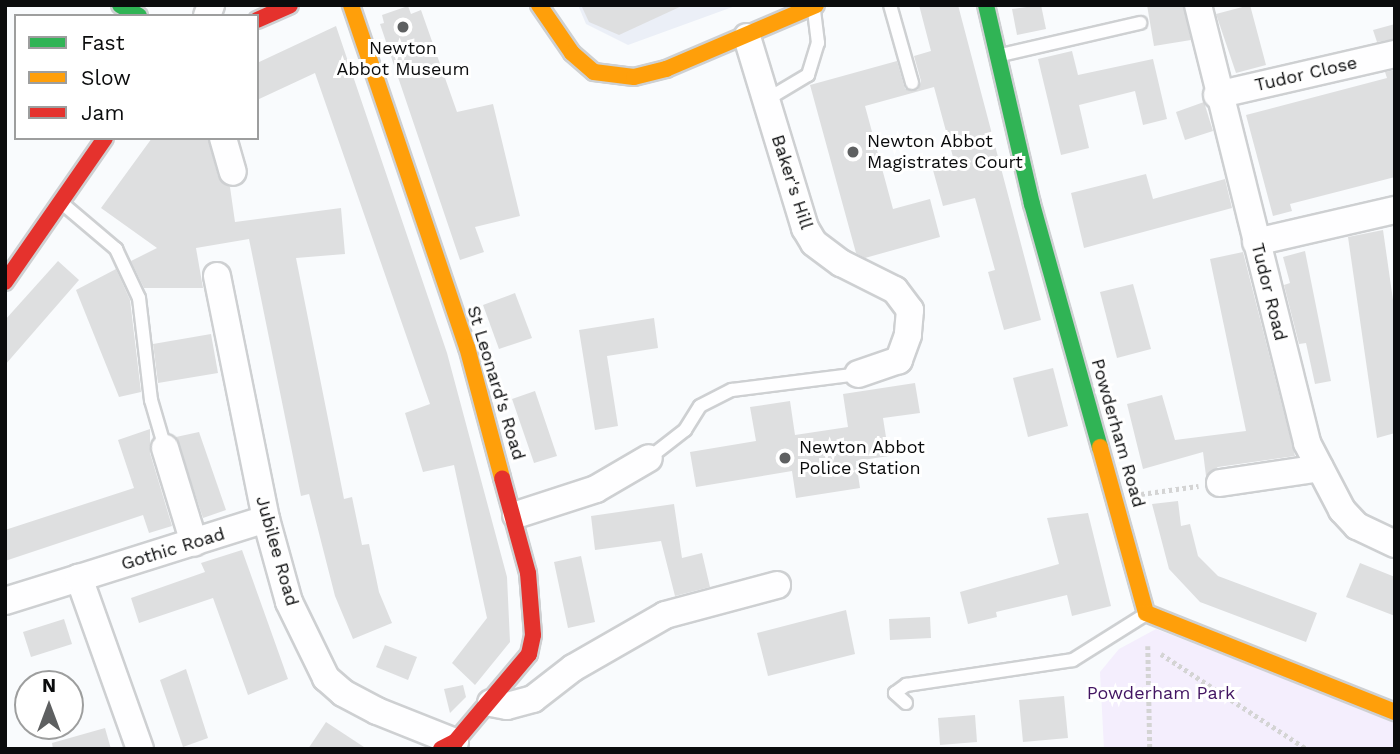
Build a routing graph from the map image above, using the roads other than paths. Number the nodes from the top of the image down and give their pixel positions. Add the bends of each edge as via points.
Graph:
1 (118, 5) edge
2 (290, 5) edge
3 (351, 5) edge
4 (539, 5) edge
5 (890, 5) edge
6 (986, 5) edge
7 (1198, 5) edge
8 (815, 6) edge
9 (135, 14) edge
10 (259, 19) edge
11 (1140, 23) dead end
12 (747, 37) junction
13 (1395, 54) edge
14 (997, 56) junction
15 (912, 83) dead end
16 (1217, 95) junction
17 (766, 100) junction
18 (104, 140) edge
19 (224, 140) edge
20 (233, 172) dead end
21 (61, 202) junction
22 (1395, 211) edge
23 (1256, 242) junction
24 (217, 276) dead end
25 (5, 282) edge
26 (858, 374) joint
27 (164, 448) joint
28 (649, 458) joint
29 (1320, 468) junction
30 (1220, 483) road end
31 (516, 515) junction
32 (267, 519) junction
33 (194, 543) junction
34 (1395, 544) edge
35 (79, 578) junction
36 (777, 585) dead end
37 (5, 601) edge
38 (1146, 614) junction
39 (906, 703) dead end
40 (491, 704) junction
41 (1395, 712) edge
42 (448, 745) edge
43 (140, 749) edge

1 - 9 street
2 - 10 street
3 - 31 street, St Leonard's Road via 467,347
4 - 12 street via 572,53 594,72 634,76
5 - 15 lane
6 - 14 street, Powderham Road
7 - 16 street, Tudor Road
8 - 12 street
8 - 17 lane via 818,43 808,75
11 - 14 lane
12 - 17 street, Baker's Hill
13 - 16 street, Tudor Close
14 - 38 street, Powderham Road via 1032,204
16 - 23 street, Tudor Road
17 - 26 street, Baker's Hill via 814,243 841,263 895,290 910,310 899,360
18 - 21 street
19 - 20 street
21 - 25 street
21 - 27 lane via 116,249 139,298 151,400
22 - 23 street
23 - 29 street, Tudor Road via 1307,443
24 - 32 street, Jubilee Road
26 - 28 lane via 826,374 732,390 700,406 685,430
27 - 33 street
28 - 31 street via 596,489
29 - 30 street
29 - 34 street, Tudor Road via 1357,526
31 - 40 street, St Leonard's Road via 533,635 529,654
32 - 33 street, Gothic Road
32 - 42 street, Jubilee Road via 289,602 326,678 343,694
33 - 35 street, Gothic Road
35 - 37 street, Gothic Road
35 - 43 street
36 - 40 street via 665,615 573,668 533,699 507,706
38 - 39 lane via 1073,660 906,685 895,693
38 - 41 street
40 - 42 street, St Leonard's Road

